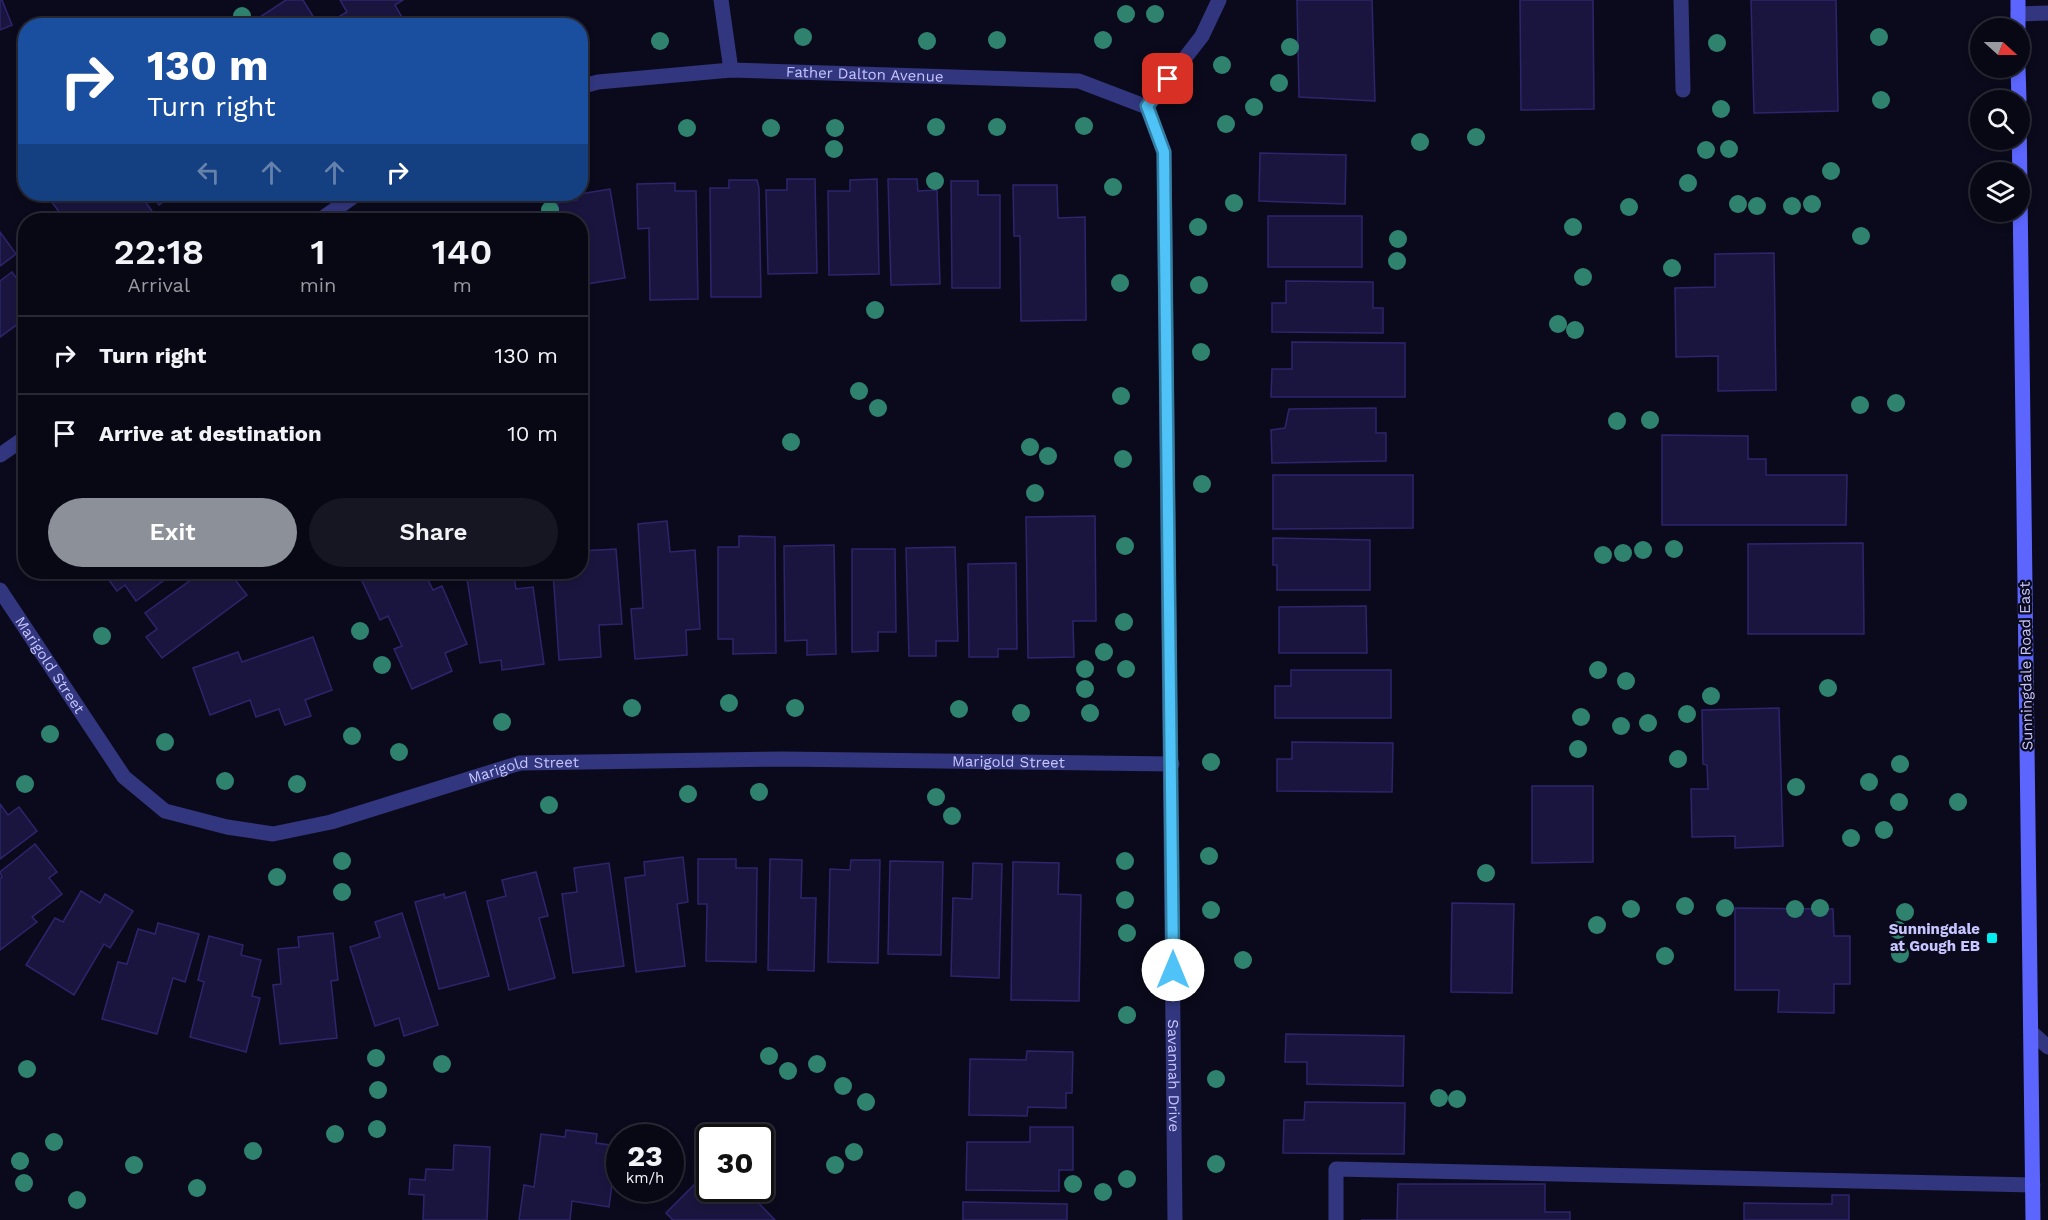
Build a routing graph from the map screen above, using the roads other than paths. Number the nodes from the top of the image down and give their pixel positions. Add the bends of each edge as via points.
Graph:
1 (721, 0) edge
2 (1219, 0) edge
3 (1681, 0) edge
4 (2048, 13) edge
5 (2018, 14) edge
6 (730, 70) junction
7 (588, 85) edge
8 (1683, 90) dead end
9 (1147, 106) junction
10 (2019, 150) edge
11 (347, 201) edge
12 (330, 213) edge
13 (18, 443) edge
14 (0, 455) edge
15 (0, 590) edge
16 (1172, 764) junction
17 (2031, 1032) junction
18 (2048, 1047) edge
19 (2033, 1185) junction
20 (1175, 1220) edge
21 (1336, 1220) edge
22 (2033, 1220) edge

1 - 6 street
2 - 9 street via 1202,36
3 - 8 street
4 - 5 street
6 - 7 street, Father Dalton Avenue
6 - 9 street, Father Dalton Avenue via 1079,81
9 - 16 street, Savannah Drive via 1164,152
10 - 17 main road, Sunningdale Road East
11 - 12 street
13 - 14 street
15 - 16 street, Marigold Street via 124,777 165,811 273,834 331,822 520,763 783,759
16 - 20 street, Savannah Drive
17 - 18 street
17 - 19 main road, Sunningdale Road East
19 - 21 street via 1336,1169
19 - 22 main road, Sunningdale Road East

